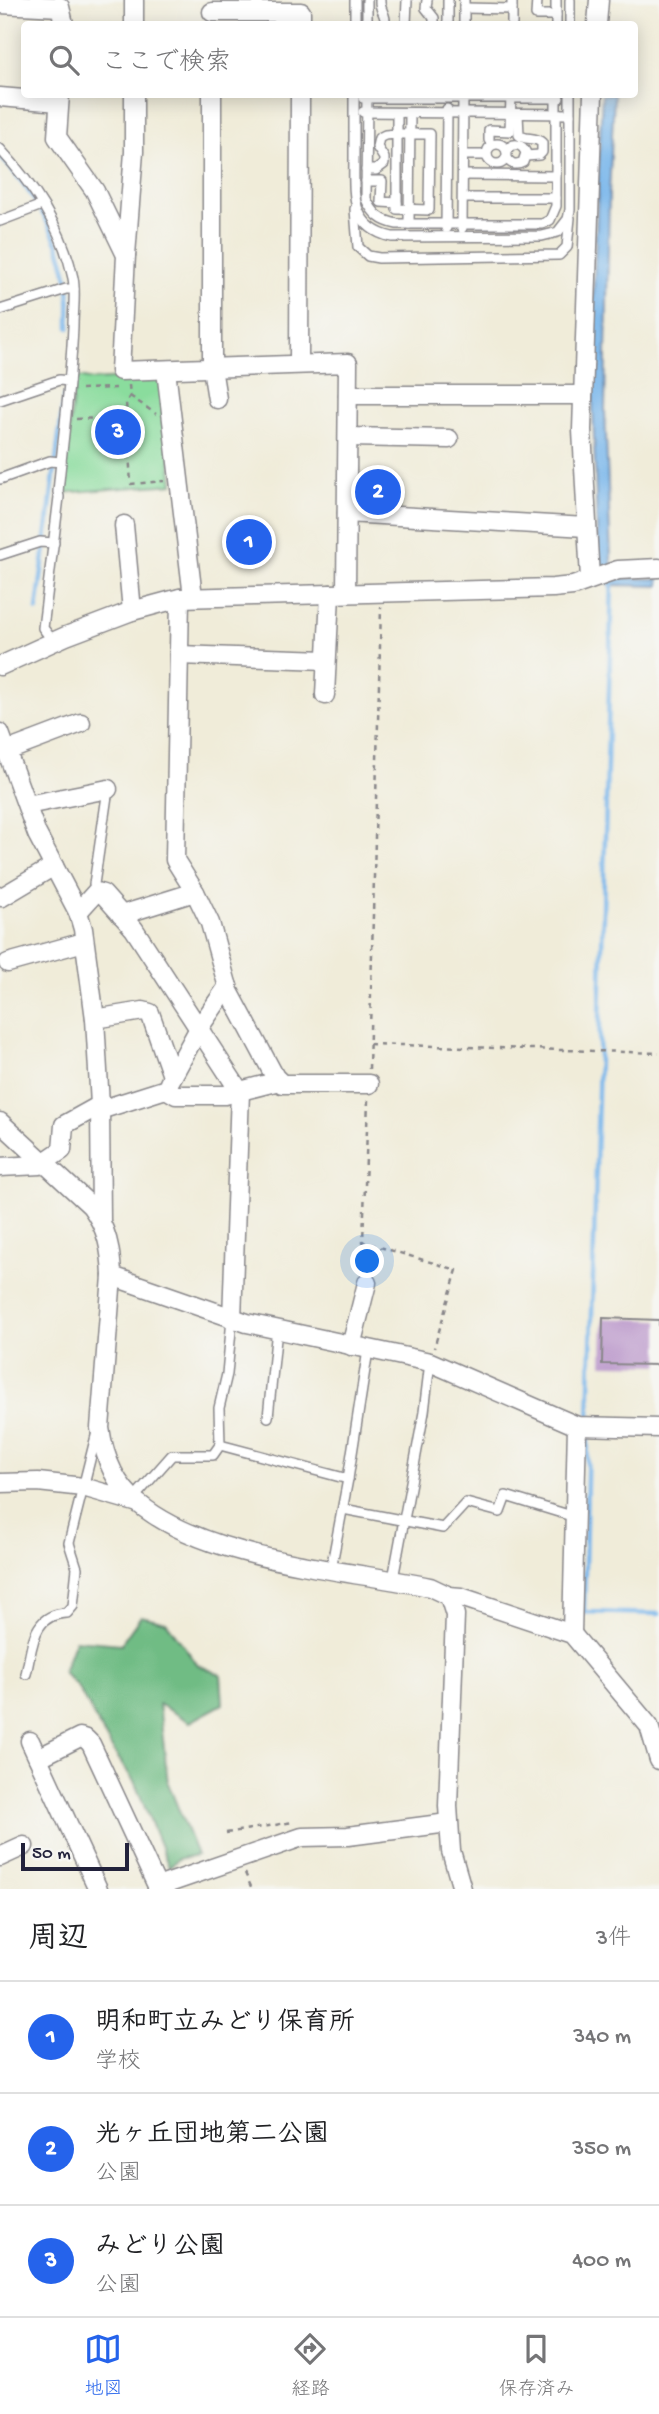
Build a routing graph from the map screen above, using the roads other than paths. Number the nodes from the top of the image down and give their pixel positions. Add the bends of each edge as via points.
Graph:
1 (134, 0) edge
2 (355, 0) edge
3 (368, 0) edge
4 (380, 0) edge
5 (407, 0) edge
6 (427, 0) edge
7 (448, 0) edge
8 (537, 0) edge
9 (556, 0) edge
10 (570, 0) edge
11 (599, 0) edge
12 (0, 4) edge
13 (464, 4) edge
14 (512, 4) edge
15 (61, 10) edge
16 (212, 12) edge
17 (556, 20) edge
18 (134, 21) edge
19 (301, 21) edge
20 (355, 21) edge
21 (367, 21) edge
22 (385, 21) edge
23 (406, 21) edge
24 (434, 21) edge
25 (448, 21) edge
26 (570, 21) edge
27 (597, 21) edge
28 (0, 97) edge
29 (21, 97) edge
30 (59, 98) edge
31 (134, 98) edge
32 (212, 98) edge
33 (300, 98) edge
34 (354, 98) edge
35 (367, 98) edge
36 (447, 98) edge
37 (463, 98) edge
38 (511, 98) edge
39 (556, 98) edge
40 (570, 98) edge
41 (593, 98) edge
42 (354, 112) junction
43 (367, 112) junction
44 (397, 113) junction
45 (410, 113) junction
46 (447, 113) junction
47 (463, 113) junction
48 (514, 114) junction
49 (556, 114) junction
50 (570, 114) junction
51 (397, 134) junction
52 (411, 134) junction
53 (489, 141) dead end
54 (0, 149) edge
55 (507, 154) junction
56 (463, 155) junction
57 (486, 155) junction
58 (526, 156) junction
59 (366, 170) junction
60 (463, 175) junction
61 (556, 176) junction
62 (366, 181) junction
63 (463, 198) junction
64 (556, 198) junction
65 (397, 203) junction
66 (355, 204) junction
67 (38, 208) junction
68 (570, 210) junction
69 (410, 211) junction
70 (0, 221) edge
71 (409, 224) junction
72 (446, 224) junction
73 (463, 224) junction
74 (463, 236) junction
75 (446, 237) junction
76 (126, 255) junction
77 (70, 289) junction
78 (0, 310) edge
79 (299, 364) junction
80 (212, 369) junction
81 (166, 370) junction
82 (64, 381) junction
83 (348, 395) junction
84 (583, 395) junction
85 (217, 399) dead end
86 (0, 400) edge
87 (348, 437) junction
88 (449, 439) dead end
89 (61, 462) junction
90 (0, 479) edge
91 (347, 513) junction
92 (124, 524) dead end
93 (586, 527) junction
94 (54, 543) junction
95 (0, 555) edge
96 (659, 568) edge
97 (594, 578) junction
98 (338, 594) junction
99 (187, 597) junction
100 (132, 611) junction
101 (53, 641) junction
102 (179, 655) junction
103 (326, 660) junction
104 (0, 666) edge
105 (325, 695) dead end
106 (81, 723) dead end
107 (0, 733) edge
108 (6, 762) edge
109 (108, 789) joint
110 (27, 805) junction
111 (54, 866) junction
112 (96, 892) junction
113 (195, 892) junction
114 (2, 897) dead end
115 (78, 912) junction
116 (121, 915) junction
117 (84, 942) junction
118 (8, 963) dead end
119 (228, 986) junction
120 (95, 1019) junction
121 (199, 1028) junction
122 (279, 1081) junction
123 (169, 1083) junction
124 (369, 1084) road end
125 (240, 1092) junction
126 (100, 1107) junction
127 (0, 1122) edge
128 (46, 1162) junction
129 (0, 1167) edge
130 (101, 1220) junction
131 (111, 1276) junction
132 (367, 1283) dead end
133 (232, 1319) junction
134 (277, 1329) junction
135 (360, 1348) junction
136 (430, 1362) junction
137 (268, 1417) dead end
138 (578, 1426) junction
139 (100, 1428) junction
140 (659, 1428) edge
141 (220, 1445) junction
142 (348, 1479) junction
143 (0, 1483) edge
144 (83, 1487) junction
145 (134, 1500) junction
146 (343, 1509) junction
147 (575, 1517) junction
148 (404, 1520) junction
149 (331, 1569) junction
150 (393, 1579) junction
151 (449, 1597) junction
152 (572, 1634) junction
153 (26, 1674) dead end
154 (30, 1741) dead end
155 (38, 1758) junction
156 (659, 1760) edge
157 (448, 1823) junction
158 (24, 1846) dead end
159 (0, 1857) edge
160 (97, 1889) edge
161 (158, 1889) edge
162 (462, 1889) edge

1 - 18 street
2 - 20 lane
3 - 21 lane
4 - 22 lane
5 - 23 lane
6 - 24 lane
7 - 25 lane
8 - 17 lane via 536,15
9 - 17 lane
10 - 26 lane
11 - 27 street
12 - 15 street
13 - 14 lane
16 - 19 street via 301,12
28 - 29 street
30 - 76 street via 57,137 95,191
31 - 76 street
32 - 80 street
33 - 79 street
34 - 42 lane
35 - 43 lane
36 - 46 lane
37 - 47 lane
38 - 48 lane
39 - 49 lane
40 - 50 lane
41 - 84 street
42 - 43 lane
42 - 66 lane
43 - 44 lane
43 - 59 lane
44 - 45 lane
44 - 51 lane
45 - 46 lane
45 - 52 lane
46 - 47 lane
46 - 72 lane
47 - 48 lane
47 - 56 lane
48 - 49 lane
48 - 53 lane via 510,131 489,130
48 - 58 lane via 519,135 542,143 542,152
49 - 50 lane
49 - 61 lane
50 - 68 lane
51 - 52 lane
51 - 59 lane via 379,138 377,147 384,164
51 - 65 lane
52 - 69 lane
52 - 69 lane via 430,134 429,210
54 - 67 lane via 26,180
55 - 57 lane via 495,165
55 - 57 lane via 497,144
55 - 58 lane via 511,163 517,164
55 - 58 lane via 517,144
56 - 57 lane
56 - 60 lane
59 - 62 lane
60 - 61 lane
60 - 63 lane
61 - 64 lane
62 - 65 lane via 382,181 381,202
62 - 71 lane via 366,199 374,213 387,222
63 - 64 lane
63 - 73 lane
64 - 73 lane via 553,217 542,224
65 - 69 lane via 397,209
66 - 68 lane via 358,247 379,258 559,255 567,247
66 - 75 lane via 363,221 381,234
67 - 70 lane
67 - 77 lane via 64,245
68 - 74 lane via 563,228 551,235
69 - 71 lane
71 - 72 lane
72 - 73 lane
72 - 75 lane
73 - 74 lane
74 - 75 lane
76 - 81 street via 120,371 129,380
77 - 78 lane
77 - 82 lane
79 - 80 street
79 - 83 street via 348,363
80 - 81 street
80 - 85 street
81 - 99 street via 178,459
82 - 86 lane
82 - 89 lane
83 - 84 street
83 - 87 street
84 - 93 street
87 - 88 street
87 - 91 street
89 - 90 lane via 50,461
89 - 94 lane
91 - 93 street
91 - 98 street
92 - 100 street
93 - 97 street
94 - 95 lane via 40,542
94 - 101 lane via 43,628
96 - 97 street via 618,570
97 - 98 street via 553,589
98 - 99 street
98 - 103 street
99 - 100 street
99 - 102 street
100 - 101 street
101 - 104 street
102 - 103 street
102 - 113 street via 175,860
103 - 105 street
106 - 108 street
107 - 108 street
108 - 110 street
109 - 110 street
109 - 112 lane
110 - 111 street
111 - 114 street
111 - 115 street
112 - 115 street
112 - 116 street
113 - 116 street
113 - 119 street via 210,923
115 - 117 street
116 - 121 street
117 - 118 street
117 - 120 street
119 - 121 street
119 - 122 street
120 - 123 street via 149,1013
120 - 126 street
121 - 123 street
121 - 125 street
122 - 124 street
122 - 125 street
123 - 125 street via 176,1095
123 - 126 street
125 - 133 street
126 - 128 street via 64,1125 62,1150
126 - 130 street
127 - 128 street
128 - 129 street
128 - 130 street
130 - 131 street via 111,1255
131 - 133 street
131 - 139 street
132 - 135 street
133 - 134 street
133 - 141 lane via 219,1408
134 - 135 street
134 - 137 lane
135 - 136 street
135 - 142 lane
136 - 138 street
136 - 148 lane
138 - 140 street
138 - 147 street
139 - 144 lane
139 - 145 street via 110,1467
141 - 142 lane
141 - 145 lane via 213,1455 172,1455
142 - 146 lane
143 - 144 street
144 - 145 street
144 - 153 lane via 69,1543 77,1568 73,1606 67,1613 52,1613 43,1620
145 - 149 street via 196,1537 277,1560
146 - 148 lane
146 - 149 lane
147 - 148 lane via 506,1496 500,1512 466,1503 443,1528
147 - 152 street
148 - 150 lane
149 - 150 street
150 - 151 street via 430,1587
151 - 152 street
151 - 157 street via 455,1615
152 - 156 street via 649,1726
154 - 155 street
155 - 160 street
155 - 161 street via 86,1738
157 - 161 street via 302,1837
157 - 162 street
158 - 159 street

